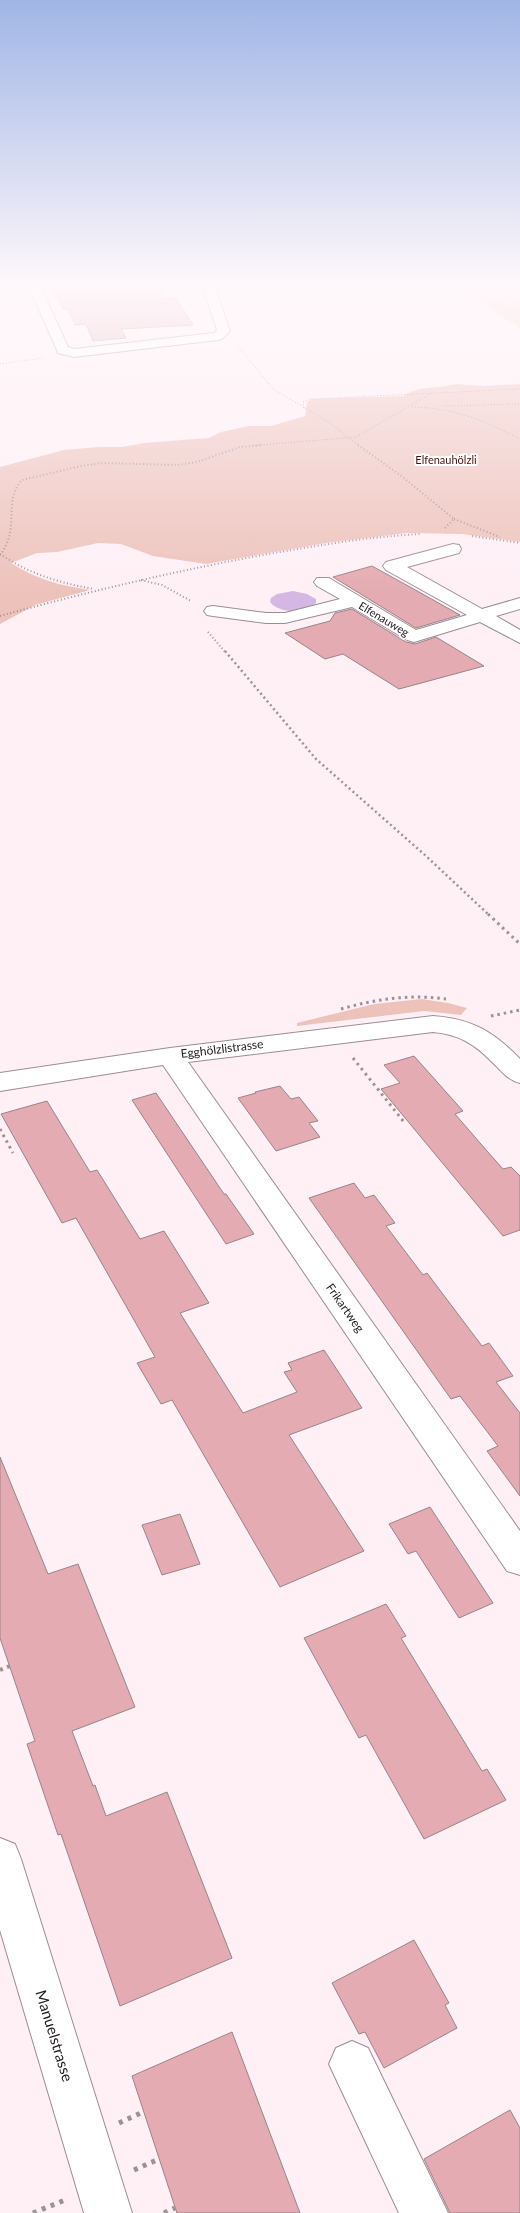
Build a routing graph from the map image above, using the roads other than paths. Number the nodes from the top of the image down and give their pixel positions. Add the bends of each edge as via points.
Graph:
1 (453, 549) dead end
2 (323, 582) dead end
3 (354, 601) junction
4 (520, 603) edge
5 (213, 611) road end
6 (481, 615) junction
7 (414, 636) junction
8 (520, 637) edge
9 (405, 654) dead end
10 (170, 1056) junction
11 (520, 1075) edge
12 (0, 1082) edge
13 (520, 1560) edge
14 (0, 1859) edge
15 (352, 2064) dead end
16 (108, 2213) edge
17 (424, 2213) edge

1 - 6 street via 392,566
2 - 3 street
3 - 5 street, Elfenauweg via 285,618
3 - 7 street, Elfenauweg
4 - 6 street, Elfenauweg
6 - 7 street, Elfenauweg
6 - 8 street
7 - 9 street
10 - 11 street, Egghölzlistrasse via 421,1024 445,1025 481,1037
10 - 12 street, Egghölzlistrasse
10 - 13 street, Frikartweg
14 - 16 street, Manuelstrasse
15 - 17 street

